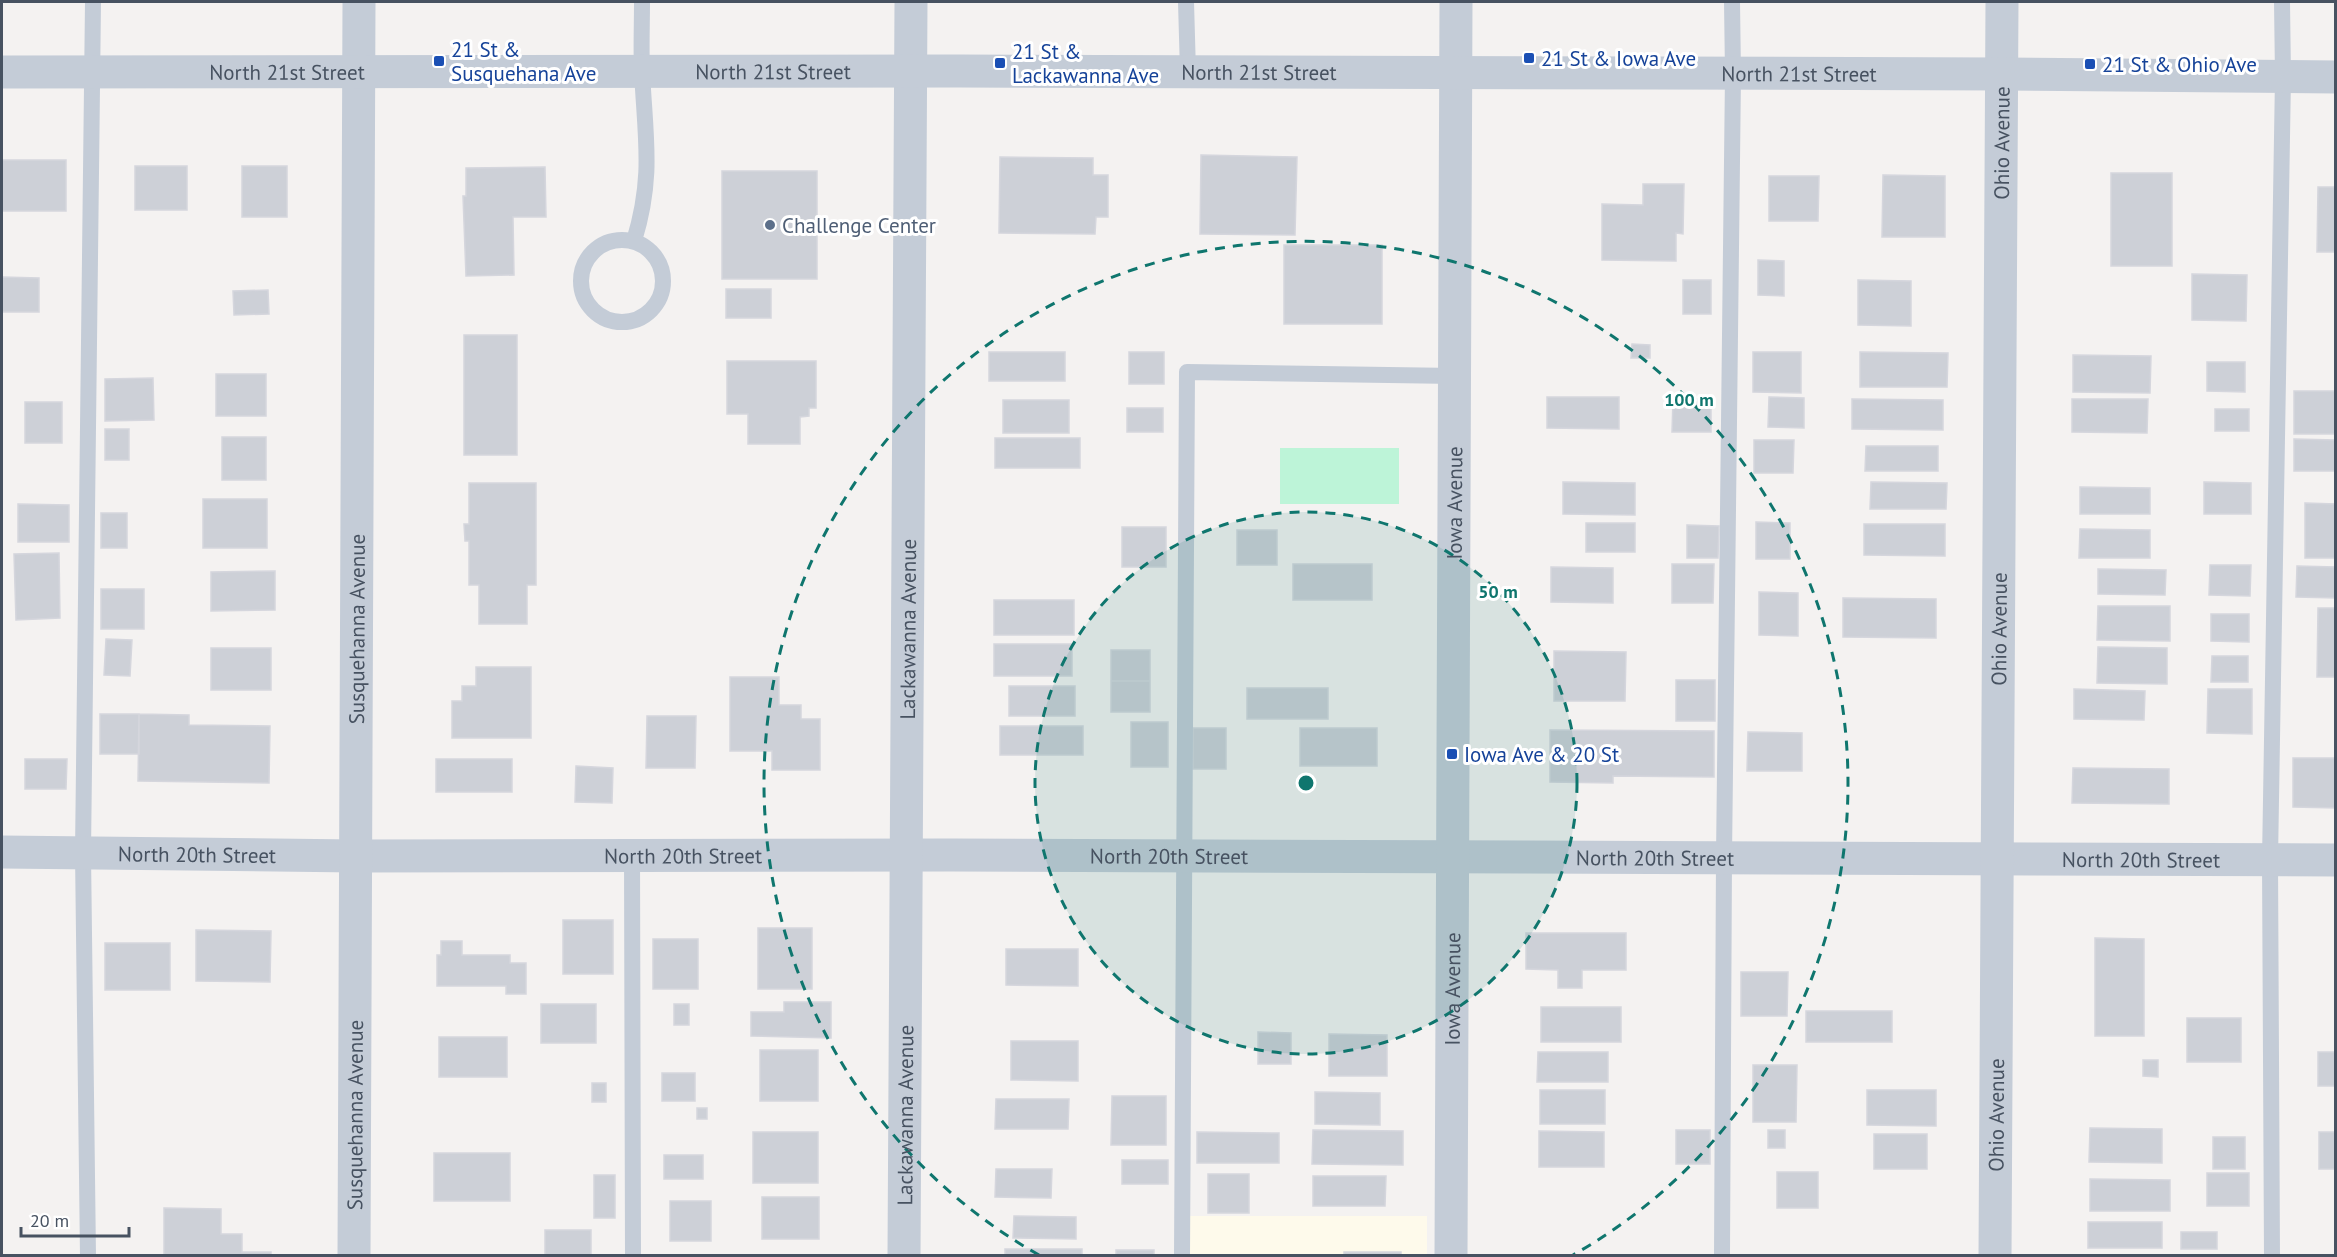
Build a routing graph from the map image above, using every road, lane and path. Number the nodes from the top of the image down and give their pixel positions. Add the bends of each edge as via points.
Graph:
1 (93, 2) edge
2 (359, 2) edge
3 (642, 2) edge
4 (911, 2) edge
5 (1186, 2) edge
6 (1456, 2) edge
7 (1732, 2) edge
8 (2002, 2) edge
9 (2282, 2) edge
10 (911, 71) junction
11 (2, 72) edge
12 (93, 72) junction
13 (359, 72) junction
14 (642, 72) junction
15 (1188, 72) junction
16 (1456, 73) junction
17 (1733, 74) junction
18 (2001, 74) junction
19 (2283, 77) junction
20 (2336, 77) edge
21 (634, 242) junction
22 (1456, 376) junction
23 (2, 852) edge
24 (83, 853) junction
25 (632, 854) junction
26 (908, 855) junction
27 (356, 856) junction
28 (1184, 856) junction
29 (1454, 857) junction
30 (1724, 858) junction
31 (1997, 858) junction
32 (2270, 860) junction
33 (2336, 860) edge
34 (88, 1256) edge
35 (354, 1256) edge
36 (633, 1256) edge
37 (904, 1256) edge
38 (1182, 1256) edge
39 (1452, 1256) edge
40 (1722, 1256) edge
41 (1995, 1256) edge
42 (2272, 1256) edge

1 - 12 lane
2 - 13 street, Susquehanna Avenue
3 - 14 lane
4 - 10 street, Lackawanna Avenue
5 - 15 lane
6 - 16 street, Iowa Avenue
7 - 17 lane
8 - 18 street, Ohio Avenue
9 - 19 lane
10 - 14 street, North 21st Street
10 - 15 street, North 21st Street
10 - 26 street, Lackawanna Avenue
11 - 12 street, North 21st Street
12 - 13 street, North 21st Street
12 - 24 lane
13 - 14 street, North 21st Street
13 - 27 street, Susquehanna Avenue
14 - 21 lane via 648,172
15 - 16 street, North 21st Street
16 - 17 street, North 21st Street
16 - 22 street, Iowa Avenue
17 - 18 street, North 21st Street
17 - 30 lane
18 - 19 street, North 21st Street
18 - 31 street, Ohio Avenue
19 - 20 street, North 21st Street
19 - 32 lane
21 - 21 lane via 616,240 604,244 584,267 582,285 587,302 597,313 612,320 629,322 645,315 657,303 663,288 659,263 649,250
22 - 28 lane via 1187,372
22 - 29 street, Iowa Avenue
23 - 24 street, North 20th Street
24 - 27 street, North 20th Street
24 - 34 lane
25 - 26 street, North 20th Street
25 - 27 street, North 20th Street
25 - 36 lane
26 - 28 street, North 20th Street
26 - 37 street, Lackawanna Avenue
27 - 35 street, Susquehanna Avenue
28 - 29 street, North 20th Street
28 - 38 lane
29 - 30 street, North 20th Street
29 - 39 street, Iowa Avenue
30 - 31 street, North 20th Street
30 - 40 lane
31 - 32 street, North 20th Street
31 - 41 street, Ohio Avenue
32 - 33 street, North 20th Street
32 - 42 lane

